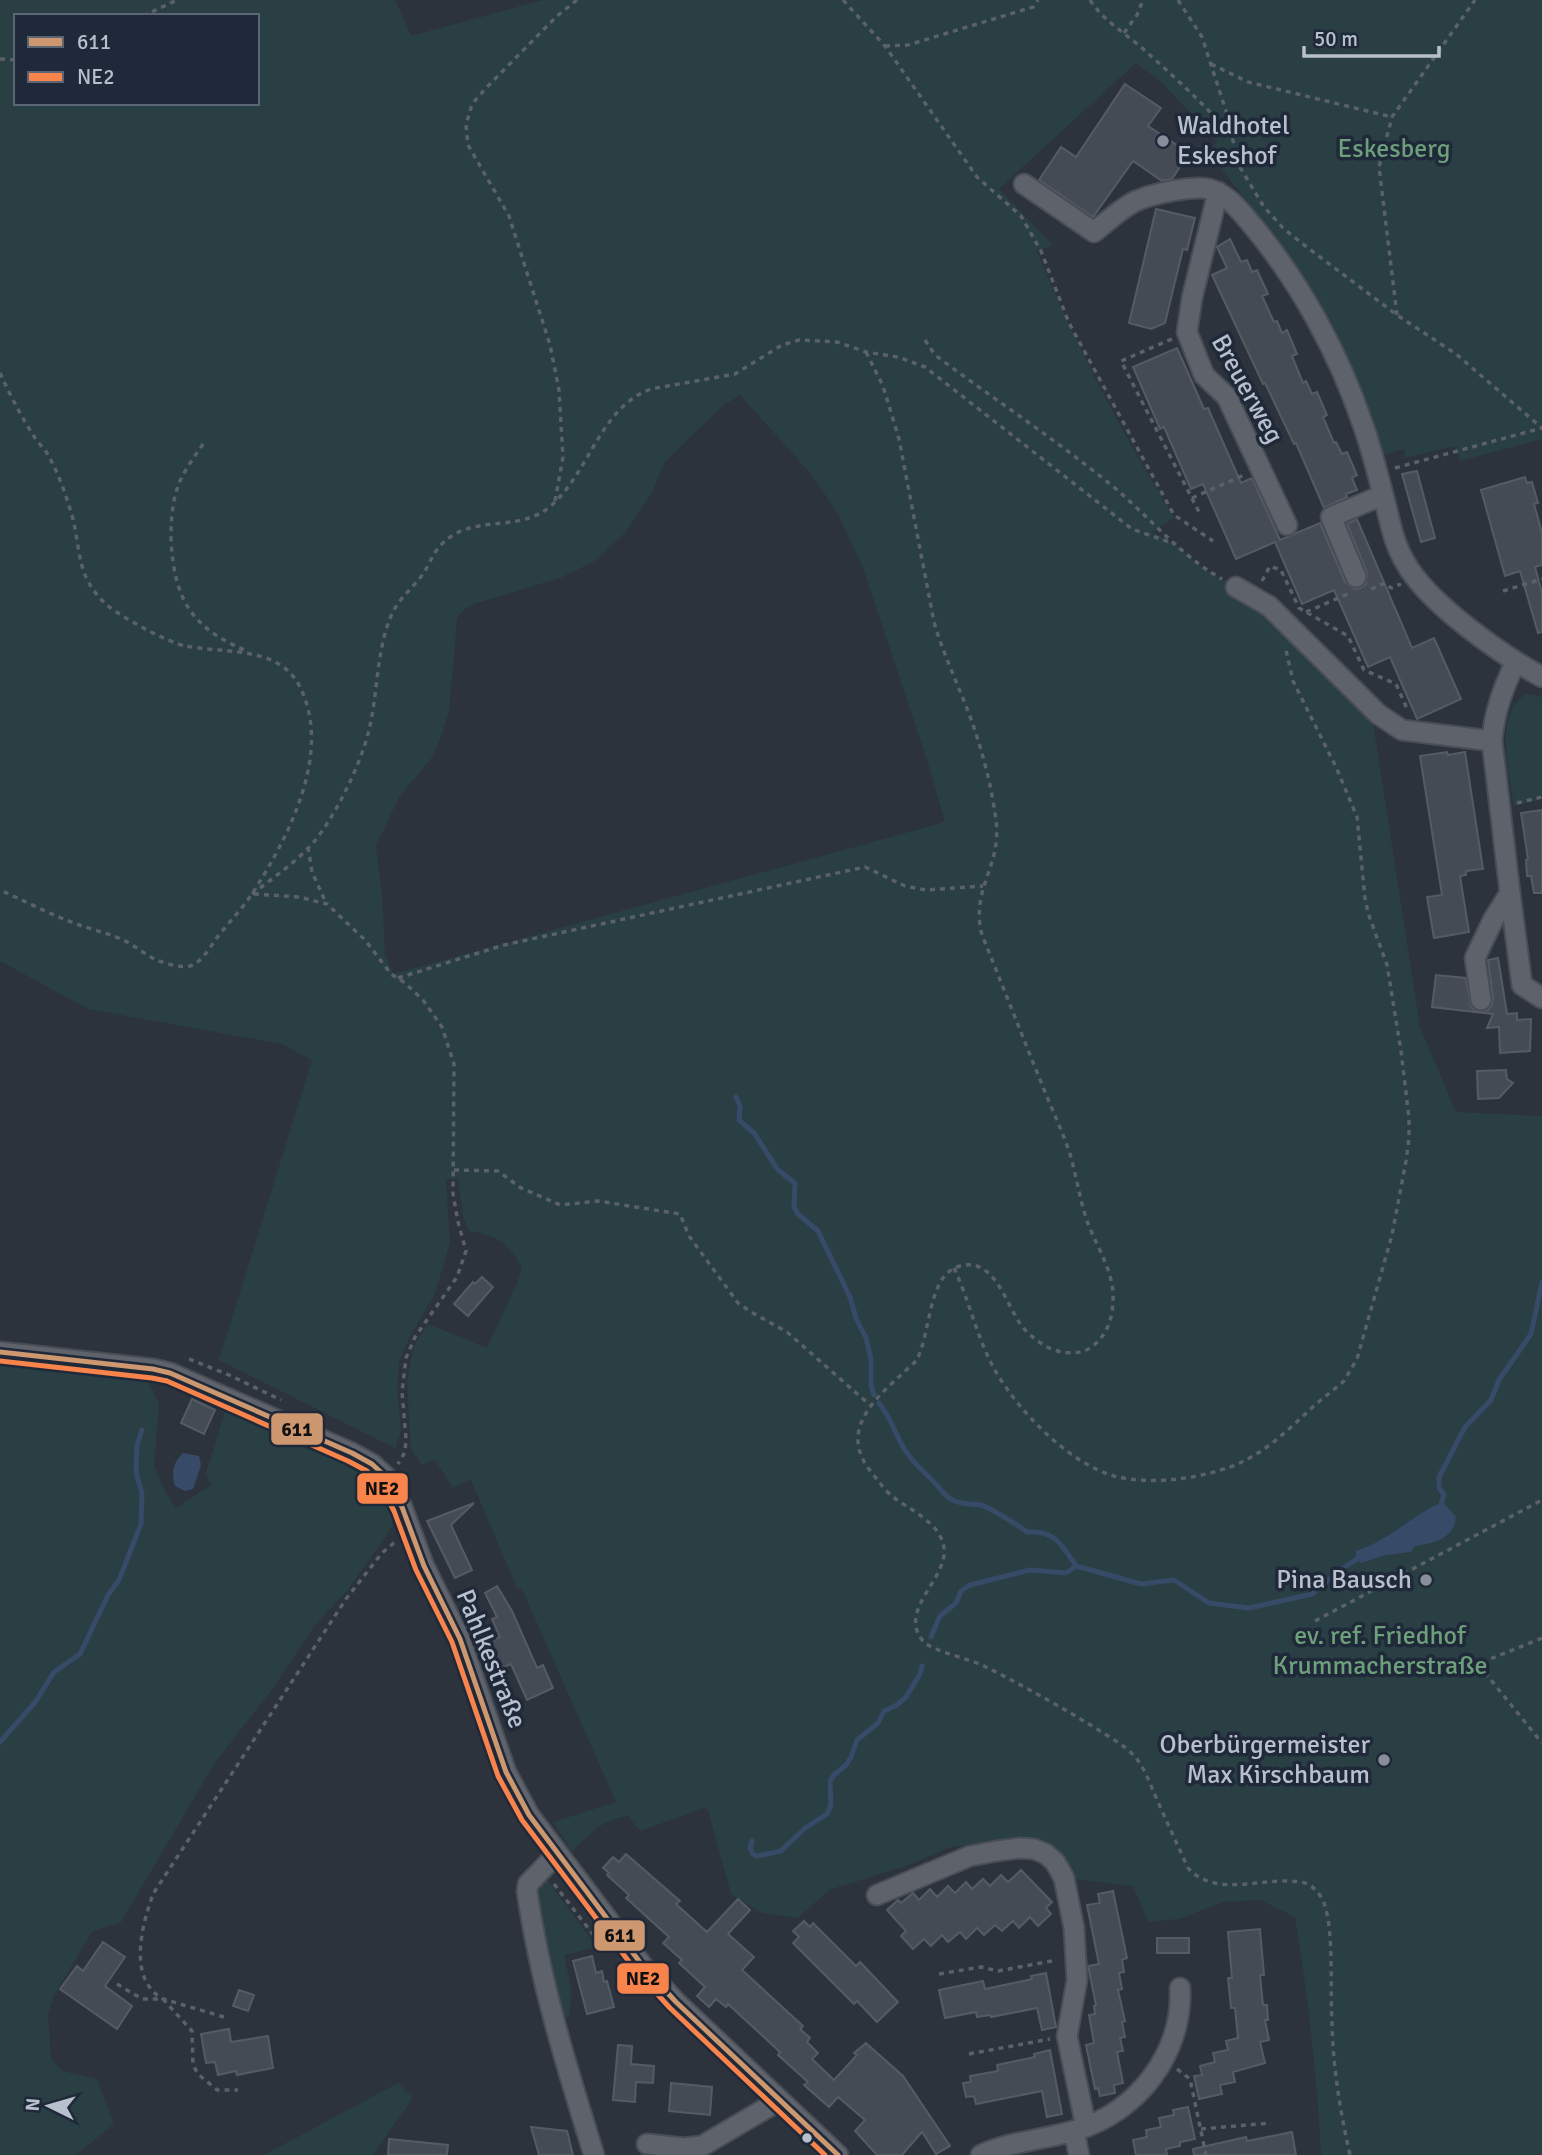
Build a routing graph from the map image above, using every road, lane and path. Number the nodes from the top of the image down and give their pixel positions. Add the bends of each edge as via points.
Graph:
1 (177, 0) edge
2 (577, 0) edge
3 (843, 0) edge
4 (1038, 0) edge
5 (1090, 0) edge
6 (1143, 0) edge
7 (1178, 0) edge
8 (1475, 0) edge
9 (147, 14) edge
10 (1124, 33) junction
11 (885, 46) junction
12 (1211, 64) junction
13 (1392, 117) junction
14 (1232, 135) junction
15 (1024, 184) dead end
16 (1218, 192) junction
17 (1397, 315) junction
18 (1187, 332) junction
19 (925, 340) dead end
20 (866, 352) junction
21 (0, 373) edge
22 (203, 444) dead end
23 (1260, 467) junction
24 (1377, 472) junction
25 (1383, 495) junction
26 (1192, 498) junction
27 (555, 503) junction
28 (1199, 512) dead end
29 (1287, 525) dead end
30 (1213, 541) dead end
31 (1175, 544) junction
32 (1356, 577) dead end
33 (1542, 579) edge
34 (1503, 591) dead end
35 (1244, 592) junction
36 (1287, 623) junction
37 (252, 654) junction
38 (1516, 663) junction
39 (1542, 677) edge
40 (1414, 733) junction
41 (1492, 741) junction
42 (1542, 797) edge
43 (1500, 807) junction
44 (308, 847) junction
45 (984, 886) junction
46 (0, 890) edge
47 (1510, 893) junction
48 (252, 894) junction
49 (327, 904) junction
50 (398, 978) junction
51 (1542, 998) edge
52 (1481, 1000) dead end
53 (453, 1170) junction
54 (954, 1268) junction
55 (0, 1352) edge
56 (871, 1406) junction
57 (386, 1477) junction
58 (1542, 1500) edge
59 (410, 1530) junction
60 (1315, 1621) dead end
61 (1542, 1638) edge
62 (1542, 1743) edge
63 (557, 1854) junction
64 (877, 1895) dead end
65 (1077, 1956) junction
66 (939, 1974) dead end
67 (117, 1983) dead end
68 (1180, 1988) dead end
69 (163, 2000) junction
70 (225, 2017) dead end
71 (1068, 2036) junction
72 (970, 2054) dead end
73 (1164, 2059) junction
74 (238, 2090) dead end
75 (780, 2100) junction
76 (1272, 2123) dead end
77 (1080, 2129) junction
78 (1201, 2129) junction
79 (647, 2144) dead end
80 (594, 2155) edge
81 (838, 2155) edge
82 (981, 2155) edge
83 (1079, 2155) edge
84 (1206, 2155) edge
85 (1350, 2155) edge

1 - 9 path
2 - 27 path via 471,104 466,125 468,145 509,216 550,345 559,390 563,457
3 - 11 path
4 - 11 path via 1033,7 908,45
5 - 10 path via 1098,13
6 - 10 path
7 - 12 path via 1202,37
8 - 13 path
10 - 14 path
11 - 30 path via 977,177 1021,216 1041,251 1069,323 1174,515
12 - 13 path via 1248,82
12 - 14 path
13 - 17 path via 1379,167
14 - 17 path via 1238,164 1271,215
15 - 16 street via 1094,232 1139,200 1191,189
16 - 18 street, Breuerweg
16 - 24 street via 1272,249 1305,299 1339,365
17 - 24 path via 1456,354 1542,428
18 - 23 street, Breuerweg via 1204,375 1227,397
18 - 26 path via 1121,361
19 - 31 path via 935,355 1117,490
20 - 27 path via 837,342 799,340 782,345 735,374 638,393 617,412
20 - 31 path via 925,367 1132,529
20 - 45 path via 883,386 898,439 942,652 972,722 984,764 998,843
21 - 37 path via 56,470 72,516 79,560 97,596 124,617 183,646
22 - 37 path via 173,502 176,580 193,616 230,644
23 - 26 path
23 - 29 street, Breuerweg
24 - 25 street
25 - 32 street via 1331,517
25 - 38 street via 1398,549 1416,578 1470,629
26 - 28 path
27 - 44 path via 527,520 462,530 436,551 405,594 384,636 363,752 332,813
31 - 35 path via 1202,568
33 - 34 path
35 - 36 street
35 - 40 path via 1270,566 1281,570 1299,608 1348,636 1364,670 1396,684
36 - 40 street via 1378,714
36 - 54 path via 1289,673 1357,817 1365,898 1387,965 1409,1118 1392,1235 1353,1366 1344,1381 1291,1428 1246,1460 1180,1479 1113,1476 1065,1448 1020,1405 988,1358
37 - 48 path via 291,672 306,701 312,740 310,764 294,814
38 - 39 street
38 - 41 street via 1500,695
40 - 41 street
41 - 43 street
42 - 43 path
43 - 47 street
44 - 48 path
44 - 49 path via 312,872
45 - 50 path via 926,890 905,886 865,867 504,945
45 - 54 path via 978,918 982,935 1069,1152 1087,1220 1113,1288 1112,1318 1096,1344 1085,1351 1057,1351 1022,1326 992,1275 982,1267
46 - 48 path via 181,966 197,962
47 - 51 street via 1522,985
47 - 52 street via 1475,958
48 - 49 path
49 - 50 path
50 - 53 path via 434,1015 451,1055
53 - 56 path via 498,1171 521,1188 560,1205 597,1201 680,1214 689,1236 738,1303 797,1339
53 - 57 path via 455,1208 466,1251 448,1292 408,1350 402,1385 405,1452
54 - 56 path via 935,1295 921,1352
55 - 57 street, Pahlkestraße via 170,1374 352,1453
56 - 85 path via 857,1436 863,1461 891,1496 925,1518 943,1544 942,1560 915,1616 923,1641 1068,1710 1126,1748 1141,1764 1188,1868 1200,1880 1222,1884 1297,1881 1311,1886 1324,1901 1337,2088
57 - 59 street, Pahlkestraße
58 - 60 path
59 - 63 street, Pahlkestraße via 460,1639 506,1772
59 - 69 path via 382,1553 346,1599 153,1894 143,1922 141,1964 154,1994
61 - 62 path via 1478,1664
63 - 75 street, Pahlkestraße via 642,1965
63 - 80 street via 528,1884 527,1891 557,2036
64 - 65 street via 970,1856 1009,1848 1034,1849 1055,1862 1064,1878
65 - 66 path via 999,1971 981,1967
65 - 71 street
67 - 69 path via 142,1999
68 - 73 street via 1177,2027
69 - 70 path
69 - 74 path via 192,2031 193,2065 198,2074 217,2090
71 - 72 path
71 - 77 street
73 - 77 street via 1145,2087 1124,2106
73 - 78 path via 1191,2079
75 - 79 street via 702,2146
75 - 81 street, Pahlkestraße
76 - 78 path
77 - 82 street
77 - 83 street
78 - 84 path

